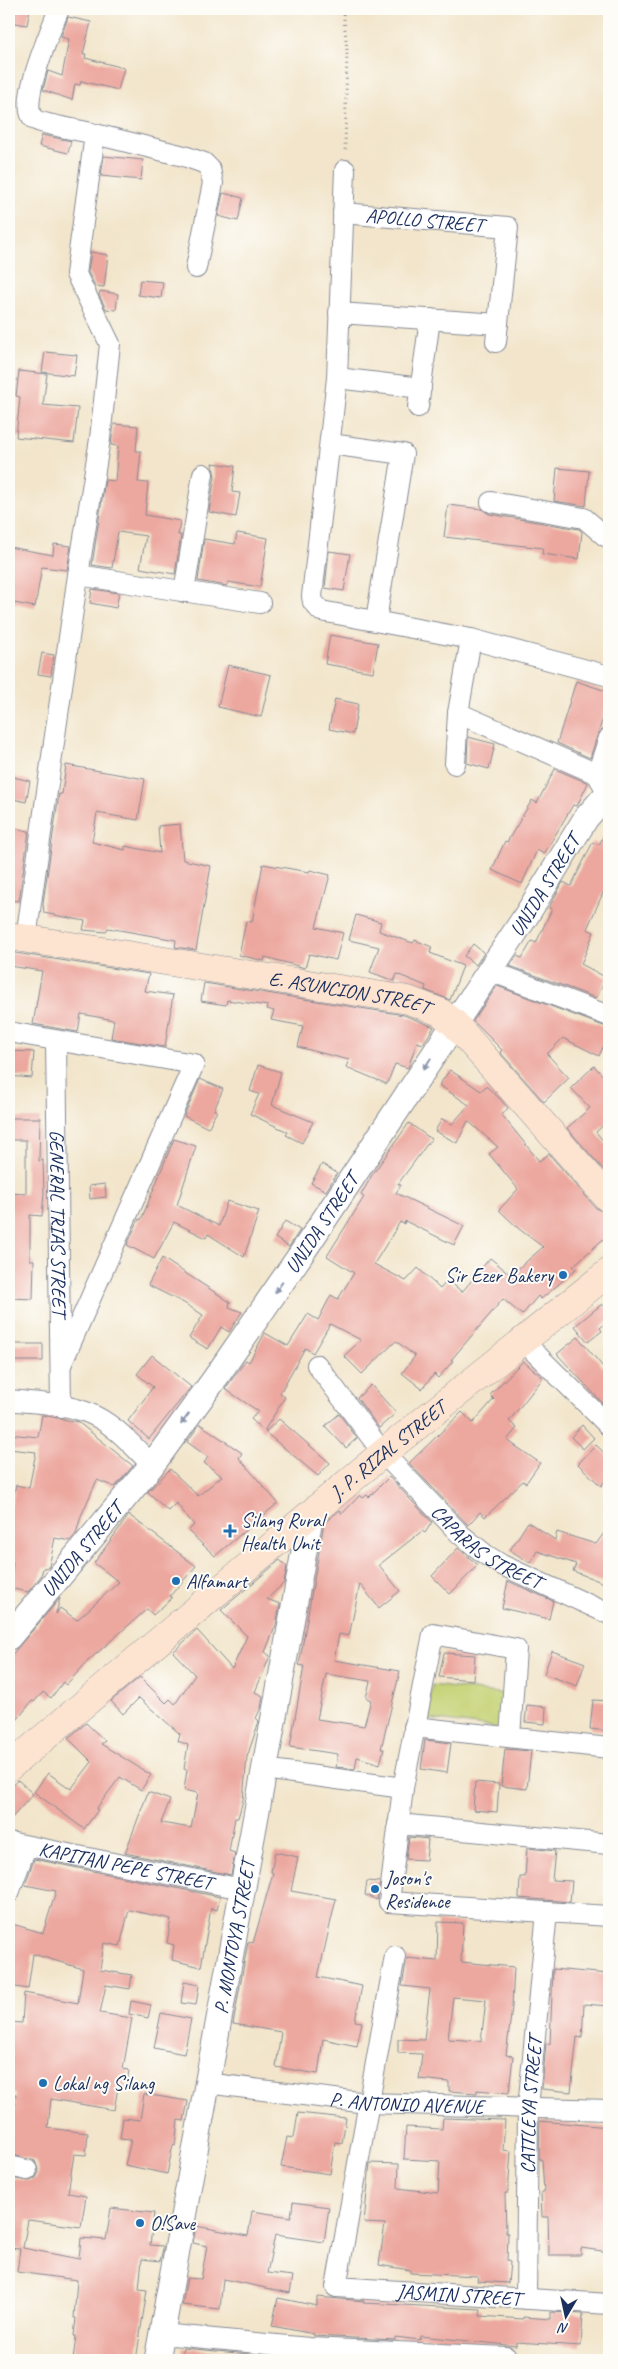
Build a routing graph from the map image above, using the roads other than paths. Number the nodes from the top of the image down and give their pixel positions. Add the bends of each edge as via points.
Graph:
1 (59, 9) edge
2 (94, 134) junction
3 (345, 170) road end
4 (343, 213) junction
5 (196, 268) dead end
6 (339, 313) junction
7 (430, 319) junction
8 (337, 378) junction
9 (330, 444) junction
10 (203, 474) dead end
11 (491, 502) dead end
12 (609, 537) edge
13 (78, 575) junction
14 (184, 592) junction
15 (260, 603) dead end
16 (376, 620) junction
17 (471, 639) junction
18 (609, 676) edge
19 (458, 713) junction
20 (609, 738) edge
21 (455, 764) dead end
22 (605, 786) edge
23 (17, 937) edge
24 (490, 970) junction
25 (609, 1016) edge
26 (454, 1024) junction
27 (9, 1032) edge
28 (56, 1041) junction
29 (609, 1199) edge
30 (609, 1272) edge
31 (523, 1341) junction
32 (61, 1365) junction
33 (317, 1366) dead end
34 (9, 1400) edge
35 (61, 1407) junction
36 (609, 1426) edge
37 (383, 1453) junction
38 (152, 1465) junction
39 (311, 1513) junction
40 (609, 1614) edge
41 (9, 1637) edge
42 (414, 1727) junction
43 (510, 1737) junction
44 (609, 1748) edge
45 (9, 1767) edge
46 (264, 1769) junction
47 (403, 1788) junction
48 (398, 1824) junction
49 (609, 1844) edge
50 (18, 1845) edge
51 (242, 1890) junction
52 (9, 1893) edge
53 (547, 1912) junction
54 (609, 1916) edge
55 (395, 1956) dead end
56 (206, 2083) junction
57 (367, 2104) junction
58 (528, 2108) junction
59 (609, 2110) edge
60 (526, 2299) junction
61 (609, 2304) edge
62 (162, 2334) junction
63 (506, 2357) dead end
64 (157, 2360) edge

1 - 2 street via 33,82 29,114 37,121
2 - 5 street via 184,156 204,163 210,169 213,183
2 - 13 street via 76,274 110,344 100,439
3 - 4 street
4 - 6 street
4 - 7 street, APOLLO STREET via 508,227 497,333
6 - 7 street
6 - 8 street
7 - 8 street via 420,397
8 - 9 street
9 - 16 street via 313,602 321,611
9 - 16 street via 402,454
10 - 14 street
11 - 12 street via 584,518
13 - 14 street
13 - 23 street
14 - 15 street
16 - 17 street
17 - 18 street
17 - 19 street
19 - 21 street
19 - 22 street
20 - 22 street
22 - 24 street, UNIDA STREET
23 - 26 main road, E. ASUNCION STREET via 408,1000 440,1012
24 - 25 street
24 - 26 street, UNIDA STREET
26 - 29 main road, E. ASUNCION STREET
26 -> 38 street, UNIDA STREET via 306,1248
27 - 28 street
28 - 32 street, GENERAL TRIAS STREET
28 - 32 street via 194,1064
30 - 31 main road, J. P. RIZAL STREET
31 - 36 street
31 - 37 main road, J. P. RIZAL STREET
32 - 35 street, GENERAL TRIAS STREET
33 - 37 street, CAPARAS STREET
34 - 35 street
35 - 38 street via 86,1412 106,1422
37 - 39 main road, J. P. RIZAL STREET
37 - 40 street, CAPARAS STREET via 460,1534 486,1555
38 - 41 street, UNIDA STREET
39 - 45 main road, J. P. RIZAL STREET
39 - 46 street, P. MONTOYA STREET
42 - 43 street
42 - 43 street via 433,1634 516,1650
42 - 47 street
43 - 44 street
46 - 47 street
46 - 51 street, P. MONTOYA STREET
47 - 48 street
48 - 49 street
48 - 53 street via 390,1902
50 - 51 street, KAPITAN PEPE STREET
50 - 52 street
51 - 56 street, P. MONTOYA STREET
53 - 54 street
53 - 58 street, CATTLEYA STREET
55 - 57 street
56 - 57 street, P. ANTONIO AVENUE
56 - 62 street, P. MONTOYA STREET
57 - 58 street, P. ANTONIO AVENUE
57 - 60 street, JASMIN STREET via 336,2288
58 - 59 street, P. ANTONIO AVENUE
58 - 60 street, CATTLEYA STREET
60 - 61 street, JASMIN STREET
62 - 63 street via 309,2348
62 - 64 street, P. MONTOYA STREET

